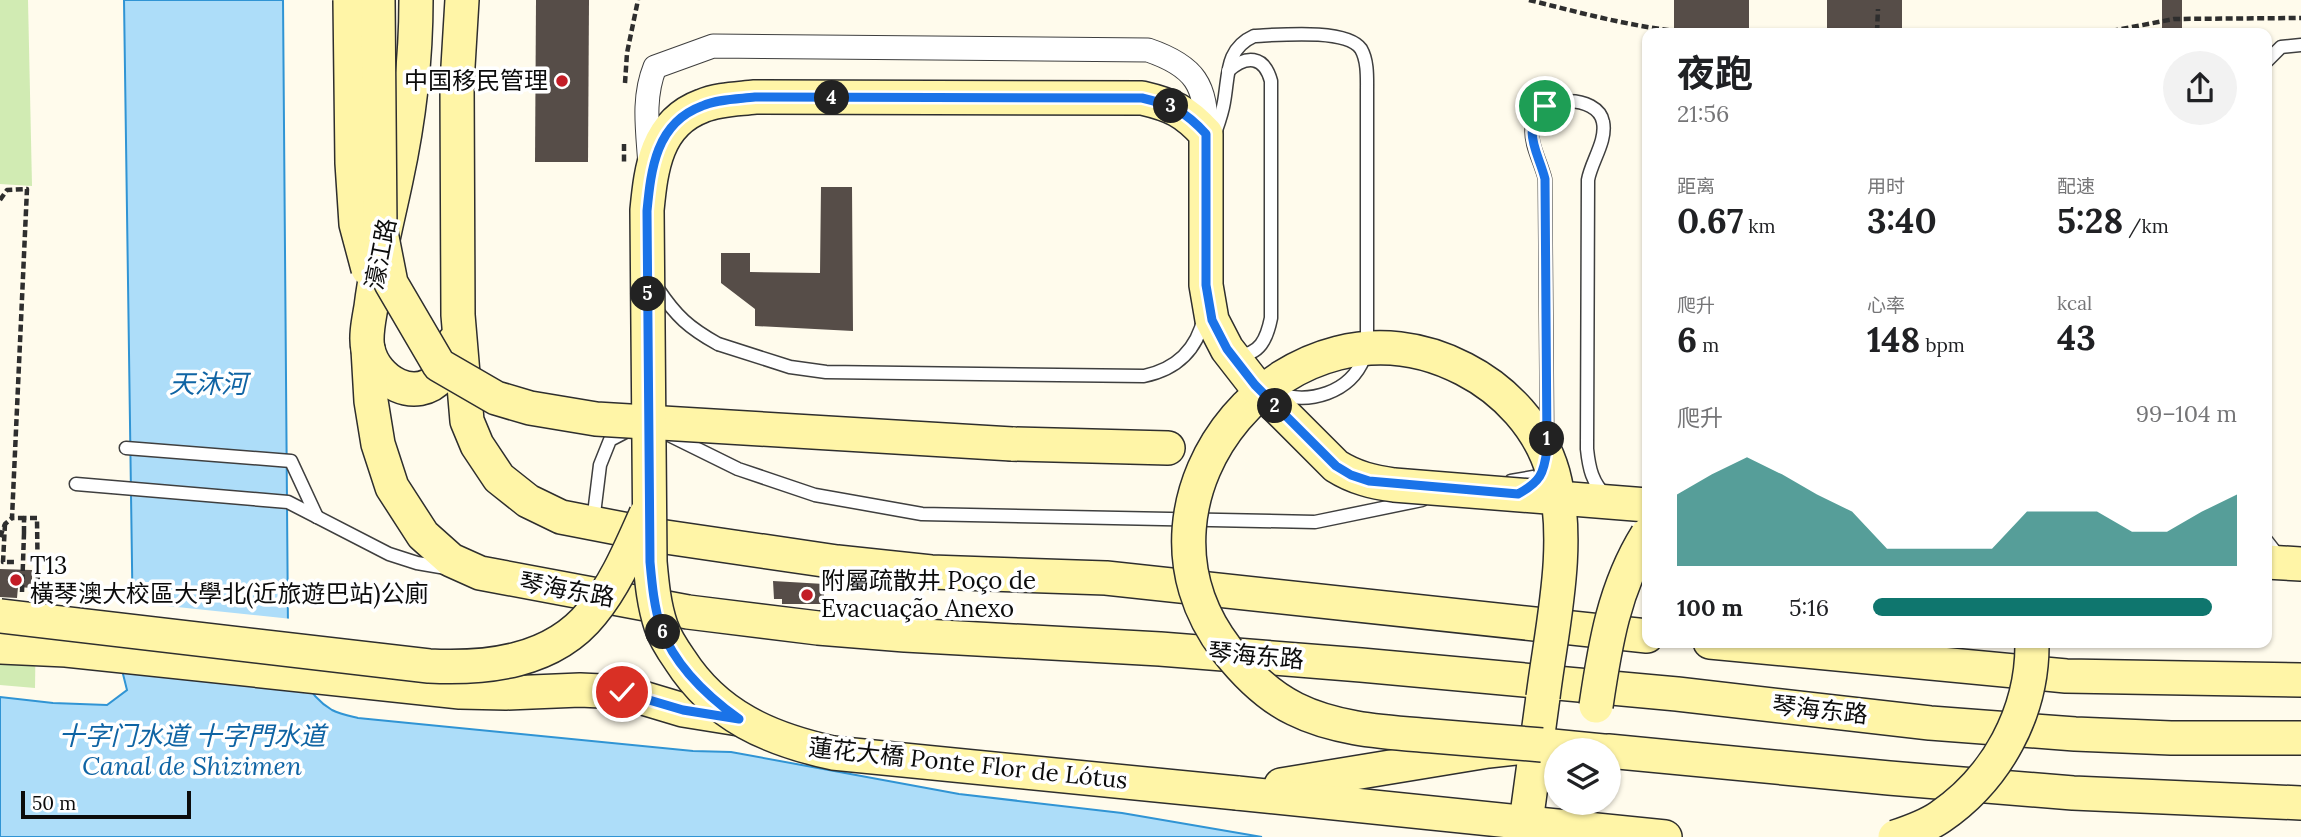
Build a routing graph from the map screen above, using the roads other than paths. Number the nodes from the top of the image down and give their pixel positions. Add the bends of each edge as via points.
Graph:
1 (351, 0) edge
2 (378, 0) edge
3 (416, 0) edge
4 (450, 0) edge
5 (462, 0) edge
6 (2301, 45) edge
7 (2272, 56) edge
8 (1228, 71) junction
9 (457, 83) junction
10 (1207, 145) junction
11 (650, 174) junction
12 (1206, 285) junction
13 (658, 289) dead end
14 (458, 315) junction
15 (368, 349) junction
16 (1227, 349) junction
17 (439, 365) junction
18 (1255, 385) junction
19 (126, 448) dead end
20 (1168, 448) dead end
21 (76, 484) dead end
22 (1528, 485) junction
23 (1631, 503) edge
24 (650, 505) junction
25 (317, 517) junction
26 (577, 520) junction
27 (1642, 544) edge
28 (2272, 549) edge
29 (2285, 563) edge
30 (480, 573) junction
31 (11, 606) edge
32 (1642, 635) edge
33 (0, 647) edge
34 (1901, 648) edge
35 (2028, 652) edge
36 (2301, 680) edge
37 (739, 719) junction
38 (1592, 738) edge
39 (2301, 738) edge
40 (1542, 745) joint
41 (1621, 752) edge
42 (1237, 793) junction
43 (2301, 803) edge
44 (1580, 815) edge
45 (1524, 837) edge
46 (1577, 837) edge
47 (1665, 837) edge
48 (1895, 837) edge

1 - 17 main road, bridge via 356,224 373,285 396,321
2 - 17 main road, bridge via 380,227 391,284
3 - 15 main road, 濠江路 via 416,57 409,112 377,262
4 - 9 main road
5 - 9 main road
6 - 7 lane via 2281,47
8 - 10 lane, bridge via 1224,103
8 - 16 lane, bridge via 1244,60 1254,60 1264,64 1271,81 1271,318 1264,342 1251,353 1234,355
8 - 18 lane, bridge via 1235,50 1254,36 1329,35 1356,44 1367,72 1365,356 1356,373 1333,392 1318,397 1285,396
9 - 14 main road
10 - 11 main road, 蓮花大橋 Ponte Flor de Lótus, bridge via 1188,114 1142,98 755,97 712,103 688,113 660,145
10 - 11 street, bridge via 1206,109 1195,77 1184,66 1148,50 713,46 655,67 647,97
10 - 12 main road, bridge
11 - 24 main road, 蓮花大橋 Ponte Flor de Lótus, bridge
12 - 13 lane, bridge via 1200,331 1189,353 1175,365 1144,376 826,372 790,367 718,344 697,332 676,316
12 - 16 main road, bridge via 1212,320
14 - 15 main road via 452,357 441,377 423,387 394,386 381,376
14 - 26 main road via 467,421 477,445 499,478 528,501
15 - 30 main road, 琴海东路 via 378,444 392,487 423,535 451,560
16 - 18 main road, bridge
17 - 20 main road, bridge via 496,398 596,419
18 - 22 main road, bridge via 1322,455 1351,475 1395,485
19 - 25 lane via 291,460
21 - 25 lane via 288,502
22 - 23 main road, bridge
22 - 23 lane, bridge via 1538,480 1547,449 1545,179 1532,140 1532,125 1545,106 1584,103 1604,121 1588,180 1589,469 1606,496
22 - 26 lane via 1315,522 922,514 815,495 738,469 656,429 636,427 610,440
24 - 31 main road, bridge via 592,614 551,647 491,666 429,666
24 - 37 main road, 蓮花大橋 Ponte Flor de Lótus, bridge via 653,596 662,629 694,681
25 - 30 lane via 389,554
26 - 32 main road via 837,562 931,572 1106,578
27 - 38 main road, bridge via 1613,610
28 - 29 lane
30 - 39 main road, 琴海东路 via 688,612 818,628 1334,663 2049,732
33 - 37 main road via 481,694 622,692 683,710
34 - 35 main road
35 - 36 main road via 2105,678
35 - 48 main road, bridge via 2029,683 2020,715 1993,765 1938,819
37 - 42 main road, 蓮花大橋 Ponte Flor de Lótus, bridge via 796,745 833,753
40 - 42 main road, 蓮花大橋 Ponte Flor de Lótus, bridge
40 - 45 main road, 蓮花大橋 Ponte Flor de Lótus, bridge via 1529,744 1516,743 1388,733 1350,727 1297,710 1272,695 1236,662 1199,605 1189,571 1190,522 1205,464 1218,439 1262,390 1285,374 1348,351 1393,348 1422,352 1450,361 1496,388 1535,434 1552,471 1560,546 1557,587 1538,735 1536,748
41 - 43 main road via 2073,793
42 - 47 main road, 蓮花大橋 Ponte Flor de Lótus
44 - 46 main road

